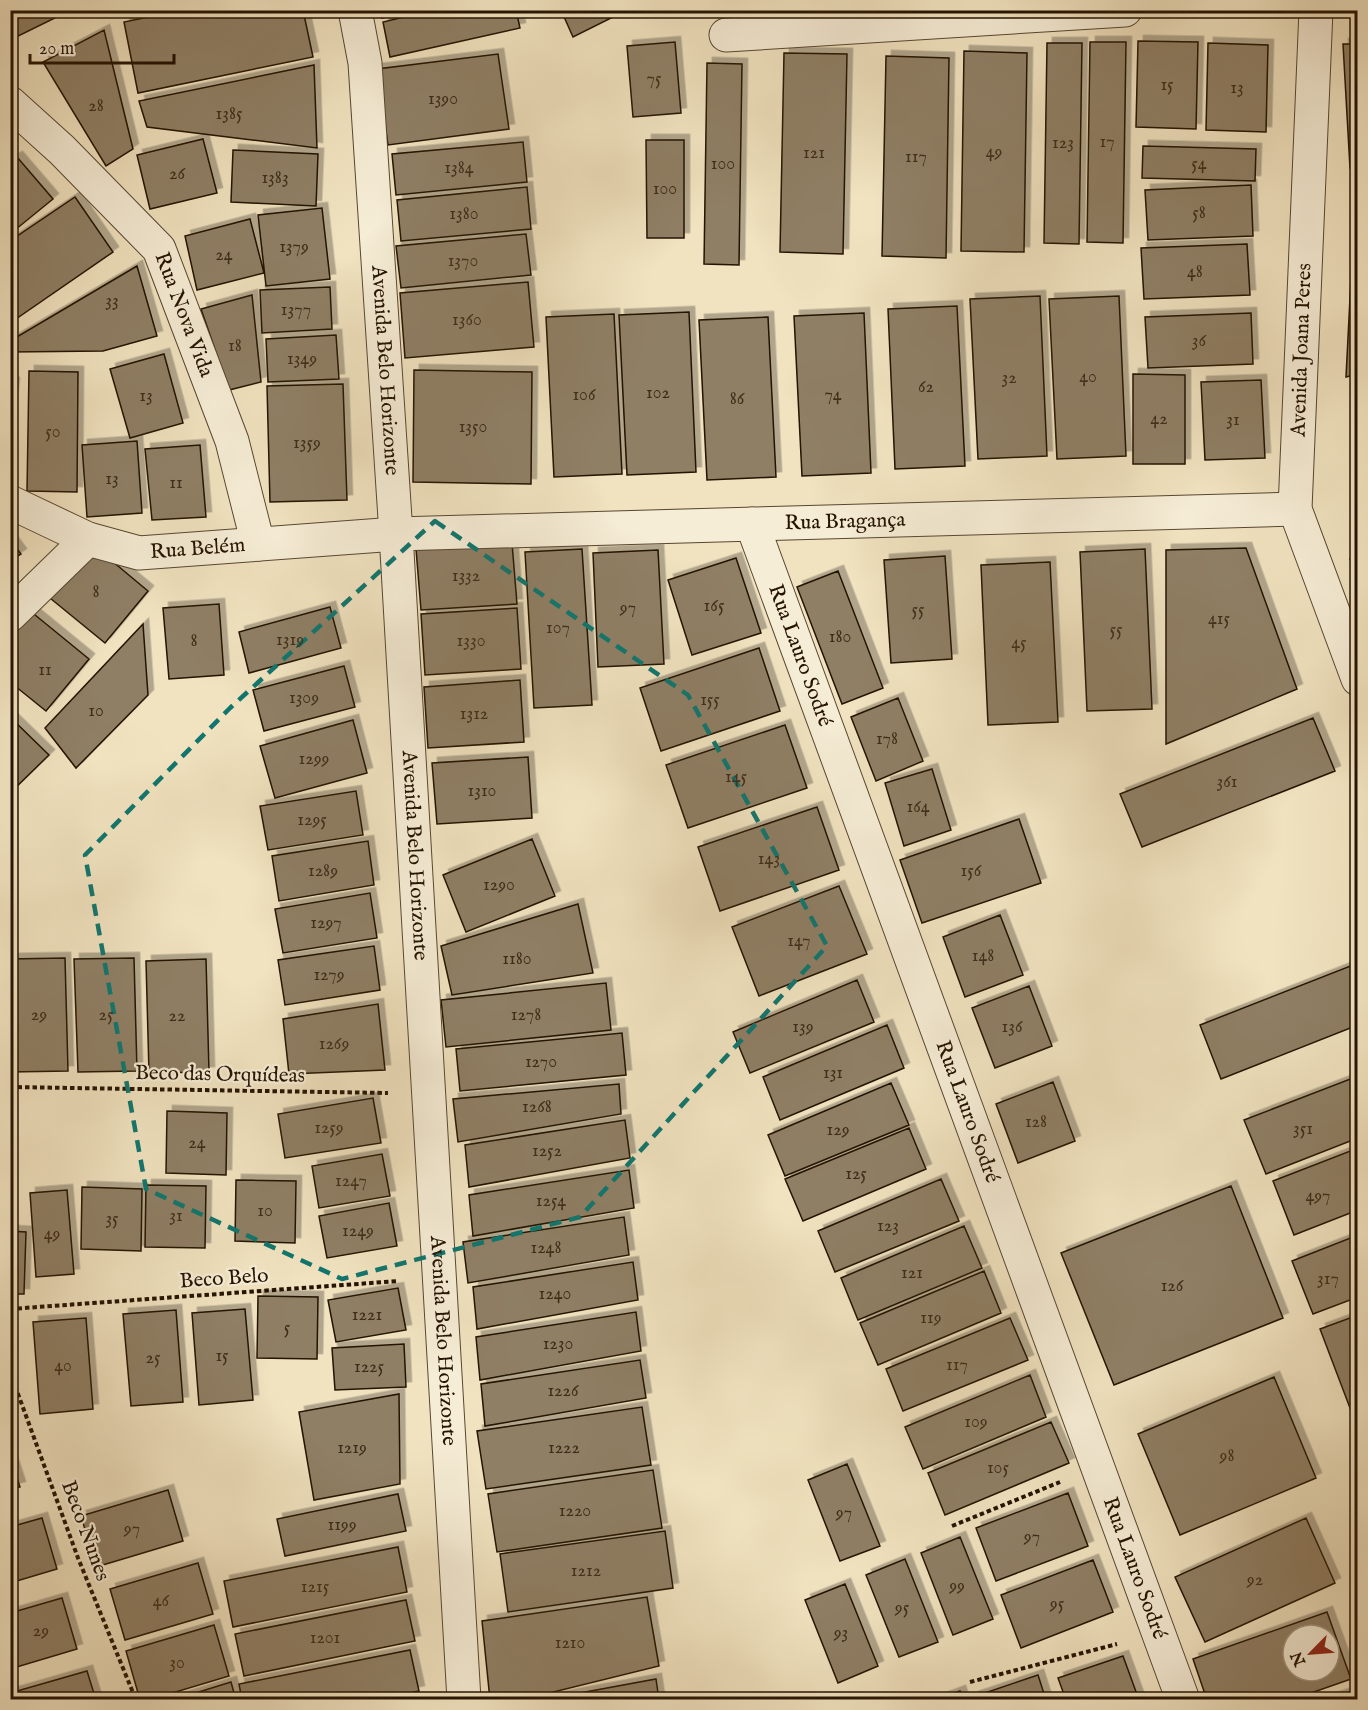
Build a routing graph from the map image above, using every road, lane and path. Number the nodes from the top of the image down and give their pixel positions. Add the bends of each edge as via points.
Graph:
1 (355, 10) edge
2 (1125, 10) edge
3 (1316, 10) edge
4 (726, 35) dead end
5 (10, 103) edge
6 (10, 502) edge
7 (1295, 509) junction
8 (753, 524) junction
9 (396, 534) junction
10 (88, 539) junction
11 (258, 544) junction
12 (10, 615) edge
13 (1358, 679) edge
14 (10, 1087) edge
15 (428, 1093) junction
16 (439, 1278) junction
17 (10, 1309) edge
18 (10, 1372) edge
19 (1097, 1467) junction
20 (952, 1526) dead end
21 (1159, 1633) junction
22 (970, 1682) dead end
23 (136, 1700) edge
24 (464, 1700) edge
25 (1183, 1700) edge

1 - 9 street, Avenida Belo Horizonte via 365,63
2 - 4 street
3 - 7 street, Avenida Joana Peres
5 - 11 street, Rua Nova Vida via 159,249 232,441
6 - 10 street, Rua Belém
7 - 8 street, Rua Bragança
7 - 13 street, Avenida Joana Peres
8 - 9 street, Rua Bragança
8 - 19 street, Rua Lauro Sodré
9 - 11 street, Rua Belém
9 - 15 street, Avenida Belo Horizonte
10 - 11 street, Rua Belém via 139,553
10 - 12 street
14 - 15 path, Beco das Orquídeas
15 - 16 street, Avenida Belo Horizonte
16 - 17 path, Beco Belo
16 - 24 street, Avenida Belo Horizonte
18 - 23 path, Beco Nunes via 78,1558
19 - 20 path
19 - 21 street, Rua Lauro Sodré
21 - 22 path
21 - 25 street, Rua Lauro Sodré

